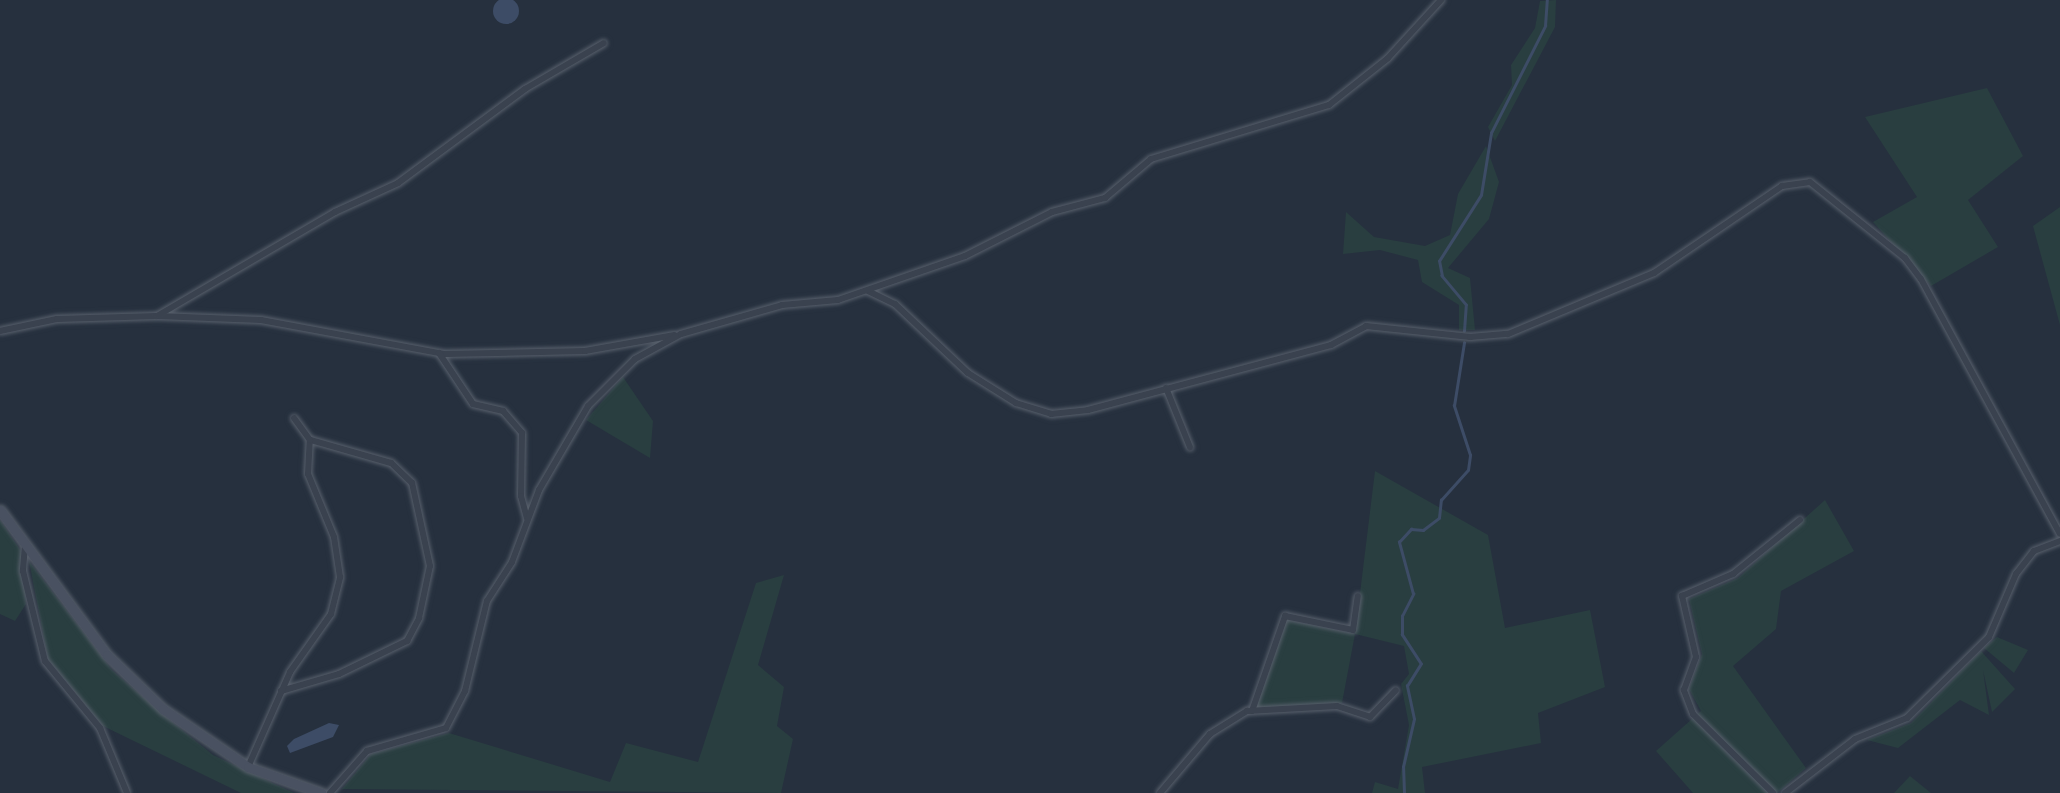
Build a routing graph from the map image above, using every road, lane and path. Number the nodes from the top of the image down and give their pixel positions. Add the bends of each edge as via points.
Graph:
1 (1441, 0) edge
2 (604, 43) dead end
3 (868, 291) junction
4 (158, 316) junction
5 (0, 331) edge
6 (681, 334) junction
7 (439, 353) junction
8 (1166, 388) junction
9 (294, 418) dead end
10 (310, 440) junction
11 (1190, 447) dead end
12 (0, 510) edge
13 (528, 520) junction
14 (1800, 520) dead end
15 (2060, 534) edge
16 (2060, 541) edge
17 (25, 546) junction
18 (1358, 596) dead end
19 (1396, 690) dead end
20 (282, 691) junction
21 (1252, 711) junction
22 (248, 767) junction
23 (127, 793) edge
24 (322, 793) edge
25 (330, 793) edge
26 (1160, 793) edge
27 (1773, 793) edge
28 (1785, 793) edge

1 - 3 street via 1388,58 1329,105 1151,159 1105,198 1052,212 965,256
2 - 4 street via 525,89 398,183 335,212
3 - 6 street via 782,305
3 - 8 street via 895,304 968,373 1016,403 1051,414
4 - 5 street via 57,319
4 - 7 street via 176,321 225,316
6 - 7 street via 585,351
6 - 13 street via 635,359 589,406
7 - 13 street via 473,404 503,411 522,433 521,496
8 - 11 street
8 - 15 street via 1331,345 1366,326 1470,337 1508,334 1654,273 1783,186 1810,182 1895,250 1921,279
9 - 10 street
10 - 20 street via 308,474 334,537 340,577 331,614
10 - 20 street via 391,463 412,483 430,566 419,618 407,641 340,674
12 - 17 street
13 - 25 street via 487,601 465,691 446,728 367,751
14 - 27 street via 1733,574 1682,596 1696,657 1684,690 1693,714
16 - 28 street via 2034,551 2016,574 1989,637 1907,718 1855,739
17 - 22 street via 107,655 163,709
17 - 23 street via 23,571 45,661 100,727
18 - 21 street via 1353,630 1285,616
19 - 21 street via 1370,717 1337,706
20 - 22 street
21 - 26 street via 1210,734
22 - 24 street

